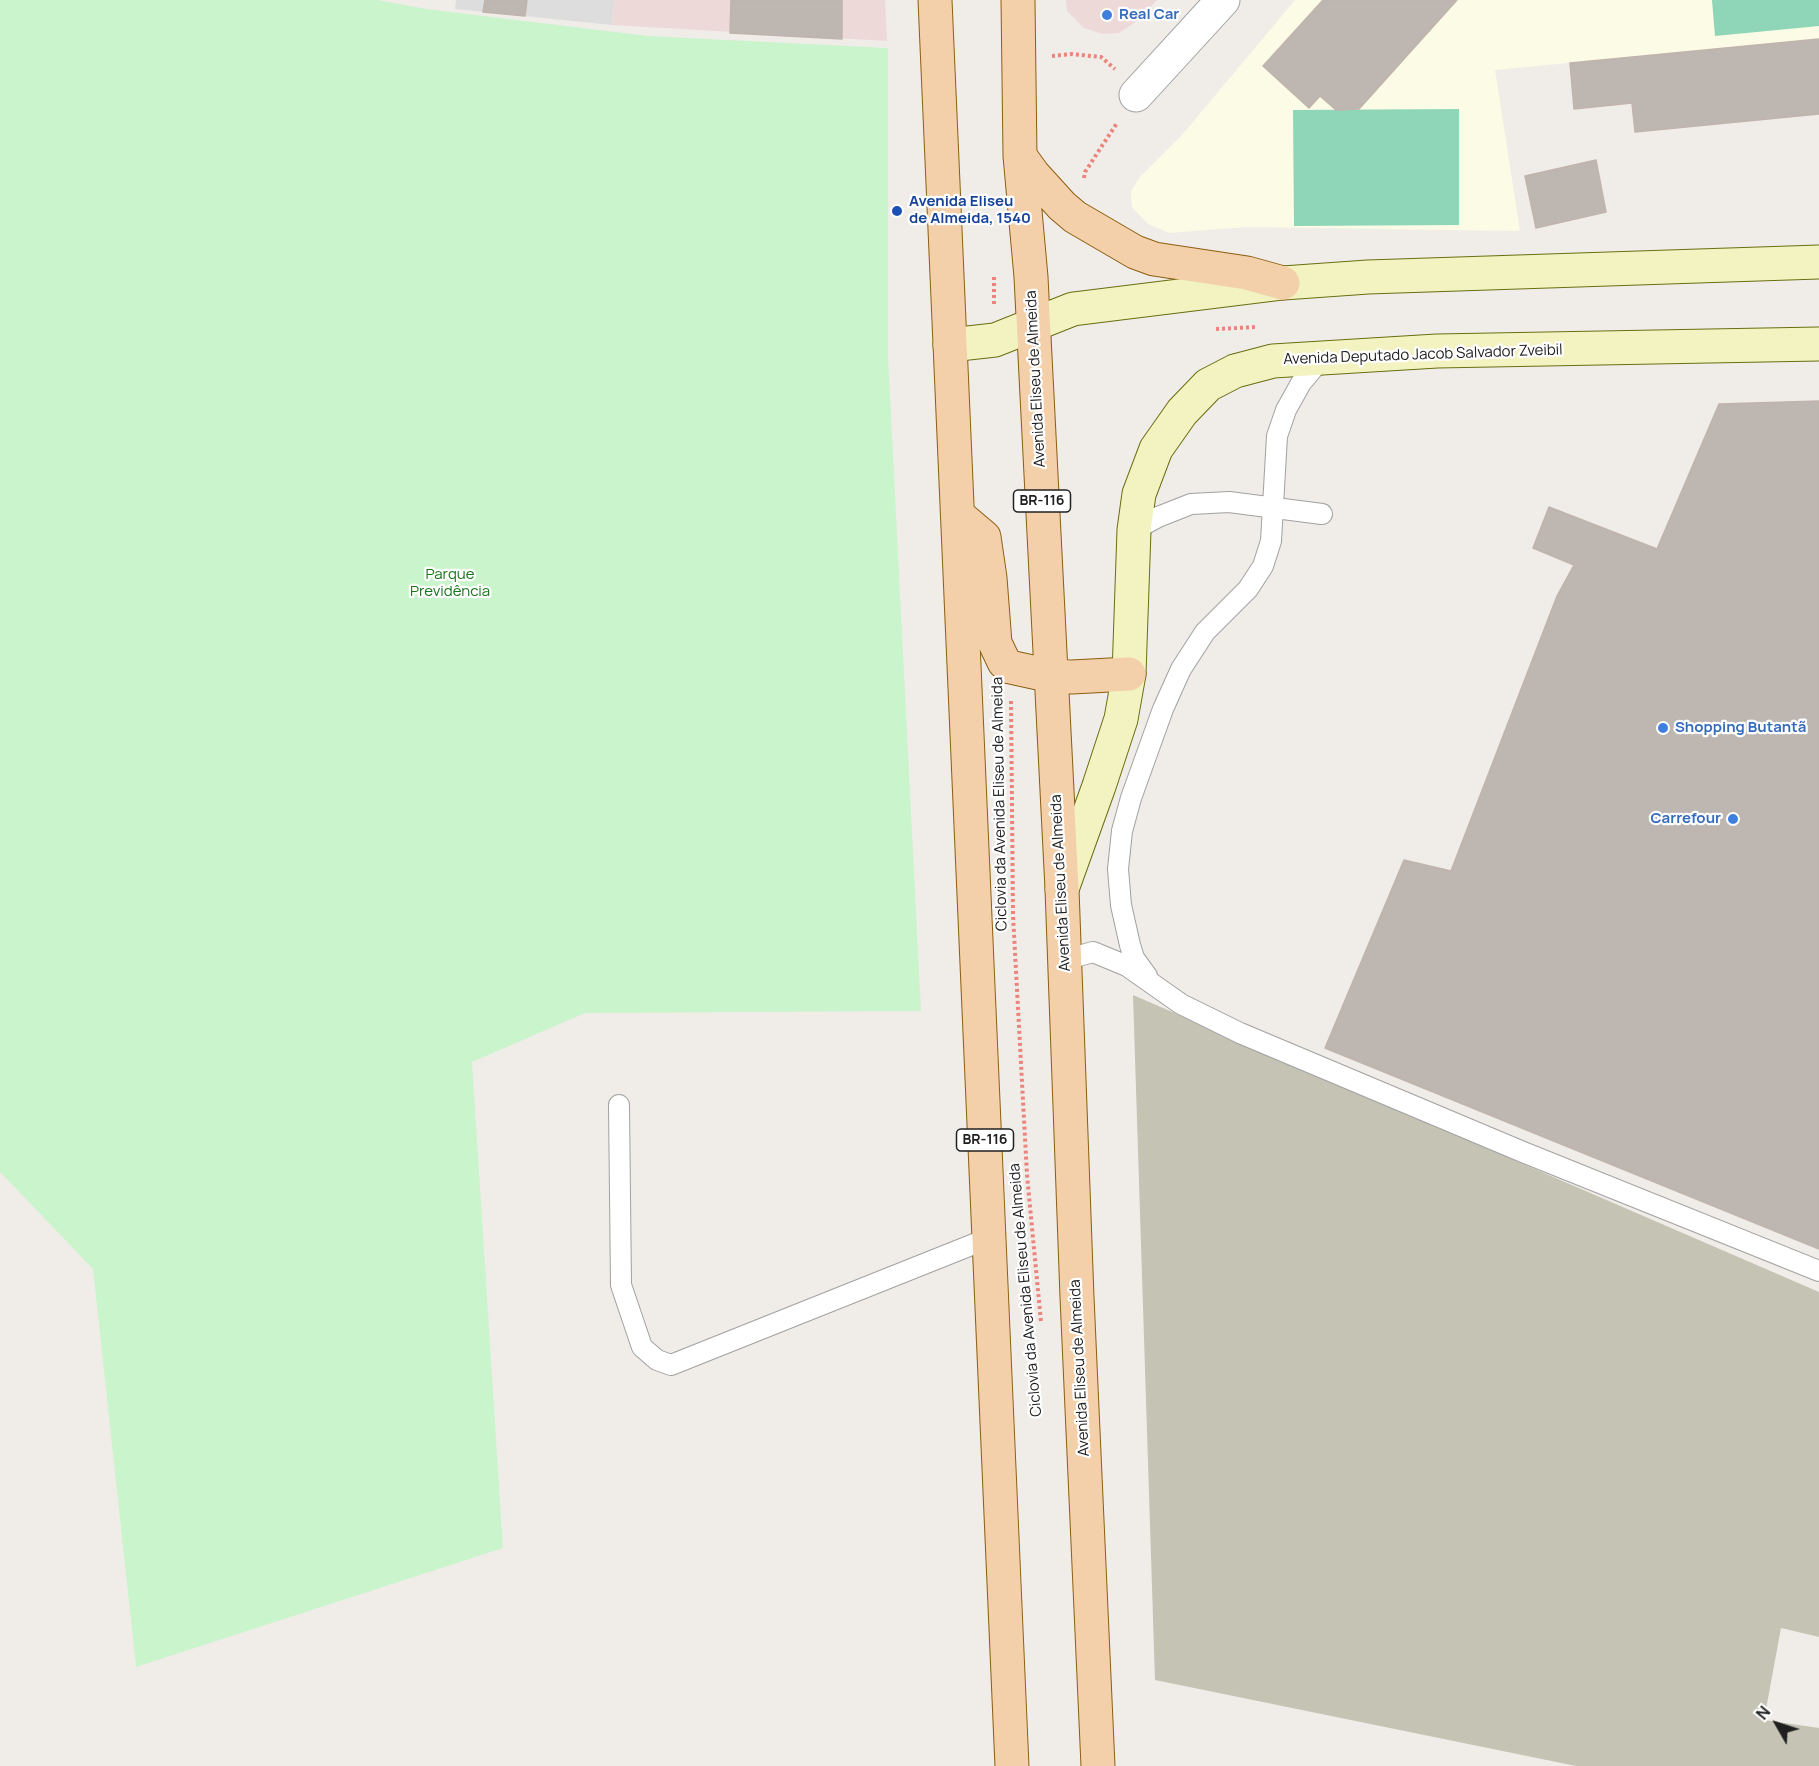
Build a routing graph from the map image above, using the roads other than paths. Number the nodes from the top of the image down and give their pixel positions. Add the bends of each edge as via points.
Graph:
1 (935, 0) edge
2 (1018, 0) edge
3 (1223, 0) edge
4 (1136, 95) road end
5 (1020, 156) junction
6 (1819, 262) edge
7 (1283, 283) junction
8 (1032, 326) junction
9 (1819, 344) edge
10 (950, 345) junction
11 (1321, 358) junction
12 (1272, 508) junction
13 (1322, 514) dead end
14 (958, 515) junction
15 (1134, 530) junction
16 (1129, 674) junction
17 (1051, 676) junction
18 (1062, 889) junction
19 (1064, 960) junction
20 (1156, 988) junction
21 (619, 1105) dead end
22 (989, 1238) junction
23 (1819, 1271) edge
24 (1012, 1766) edge
25 (1098, 1766) edge

1 - 10 main road, BR-116
2 - 5 main road, Avenida Eliseu de Almeida / BR-116
3 - 4 street
5 - 7 main road via 1075,217 1135,252
5 - 8 main road, Avenida Eliseu de Almeida / BR-116
6 - 7 main road
7 - 8 main road via 1073,309
8 - 10 main road via 995,340
8 - 17 main road, Avenida Eliseu de Almeida / BR-116
9 - 11 main road, Avenida Deputado Jacob Salvador Zveibil via 1437,351
10 - 14 main road, BR-116
11 - 12 lane via 1301,383 1277,436
11 - 15 main road, Avenida Deputado Jacob Salvador Zveibil via 1273,361 1235,371 1208,386 1182,412 1156,449 1139,494
12 - 13 lane
12 - 15 lane via 1229,502 1191,504
12 - 20 lane via 1270,541 1263,566 1248,589 1205,632 1181,669 1163,709 1122,831 1118,870 1121,905 1134,958
14 - 17 main road via 984,537 995,643 1004,662 1010,667
14 - 22 main road, BR-116
15 - 16 main road, Avenida Deputado Jacob Salvador Zveibil
16 - 17 main road
16 - 18 main road, Avenida Deputado Jacob Salvador Zveibil via 1121,718
17 - 18 main road, Avenida Eliseu de Almeida / BR-116
18 - 19 main road, Avenida Eliseu de Almeida / BR-116
19 - 20 lane via 1093,952 1127,966
19 - 25 main road, Avenida Eliseu de Almeida / BR-116
20 - 23 lane via 1240,1033
21 - 22 lane via 621,1285 642,1347 670,1365
22 - 24 main road, BR-116

